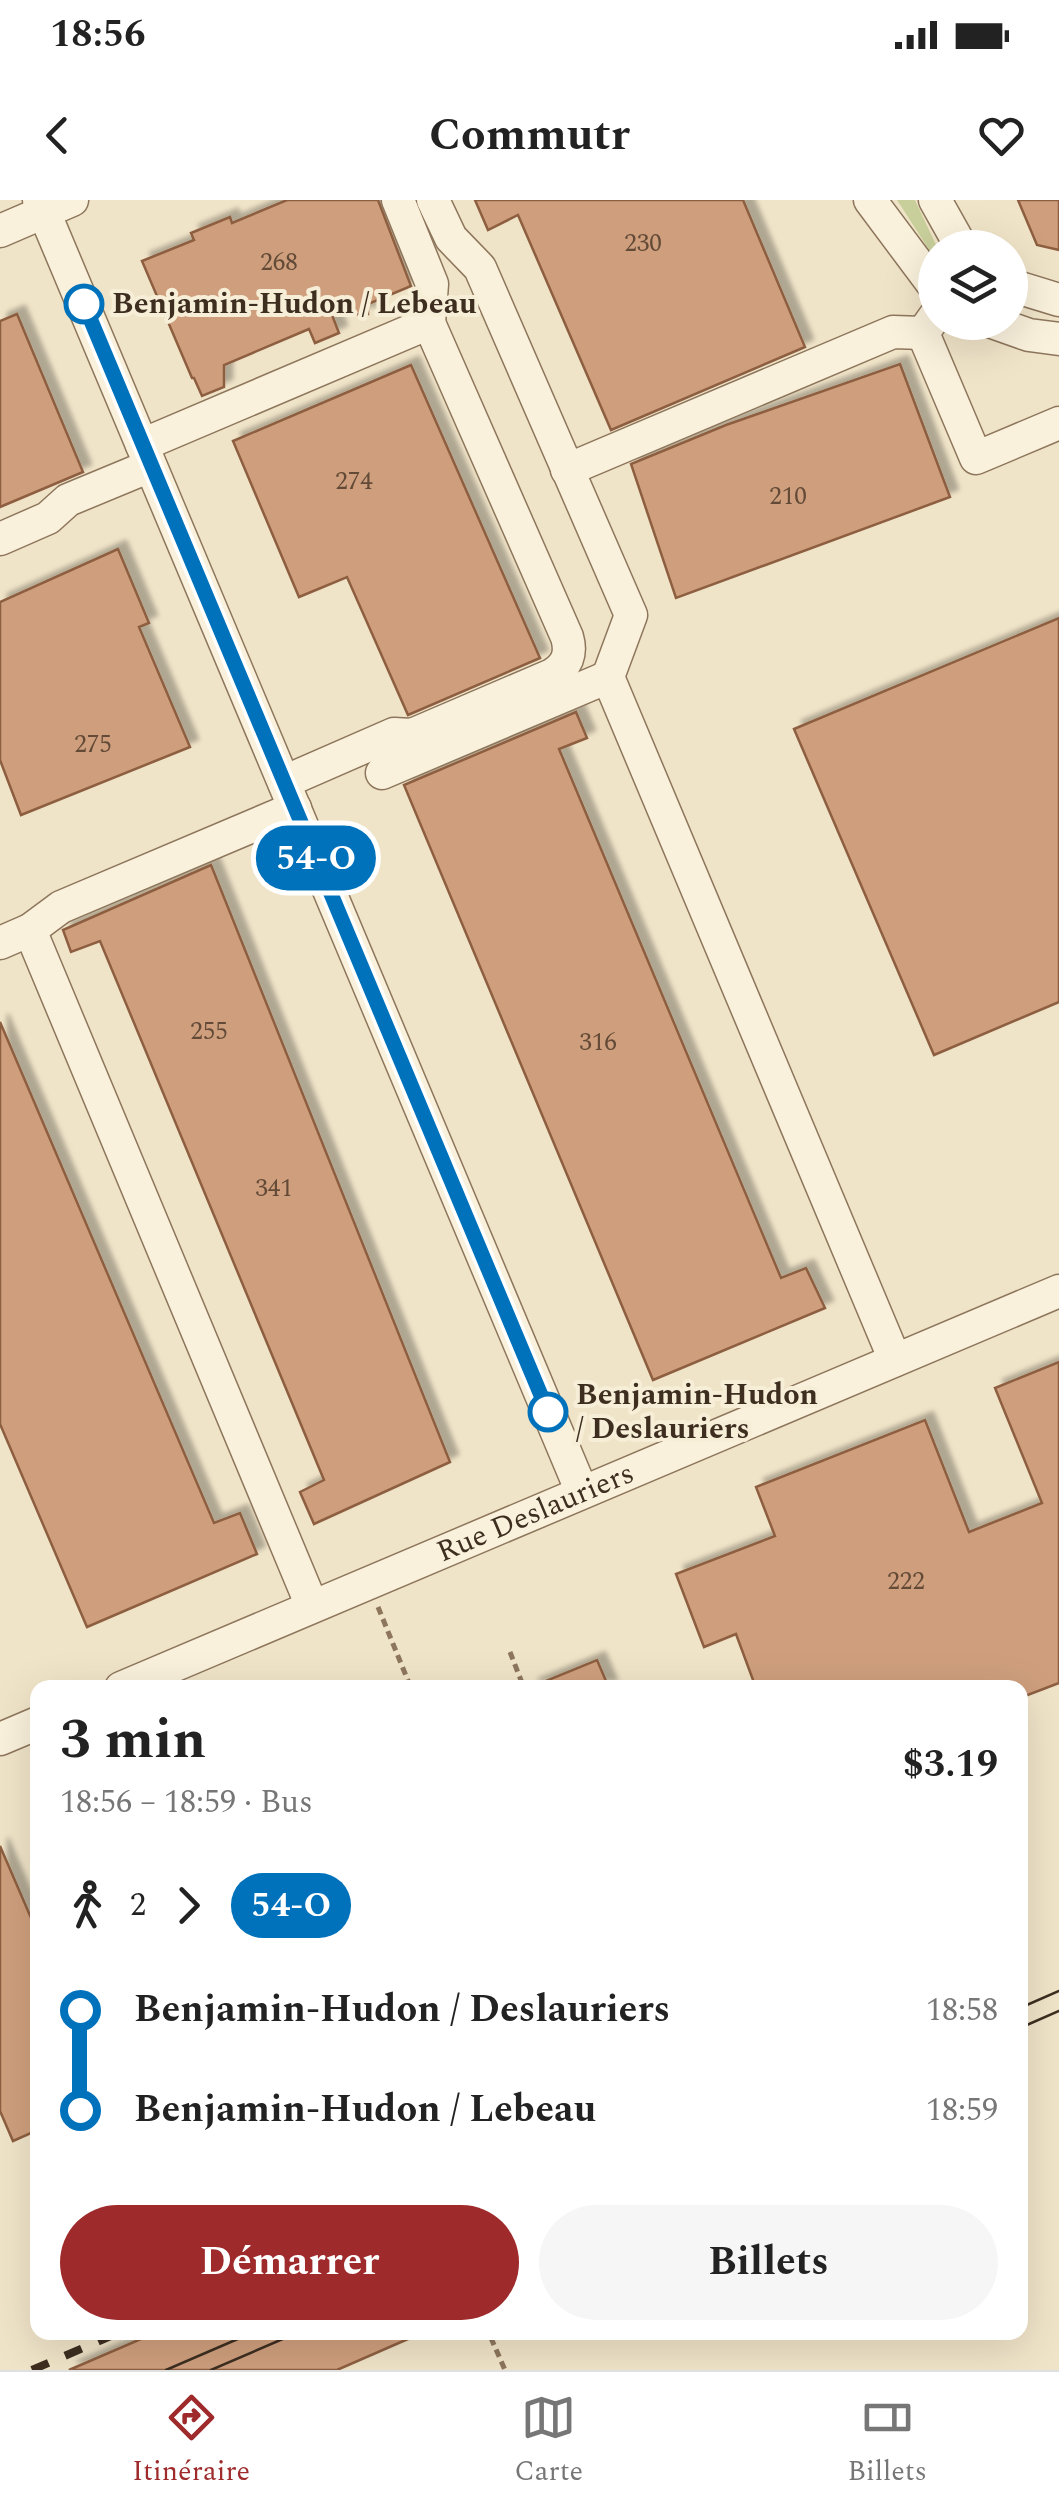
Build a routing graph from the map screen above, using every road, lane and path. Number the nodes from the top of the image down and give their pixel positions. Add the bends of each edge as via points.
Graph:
1 (398, 200) edge
2 (433, 200) edge
3 (870, 200) edge
4 (935, 200) edge
5 (52, 204) edge
6 (952, 230) edge
7 (0, 231) edge
8 (918, 264) edge
9 (1028, 290) edge
10 (1059, 300) edge
11 (429, 323) junction
12 (918, 326) edge
13 (1028, 334) edge
14 (1059, 339) edge
15 (935, 340) edge
16 (1059, 424) edge
17 (146, 455) junction
18 (567, 470) junction
19 (0, 539) edge
20 (608, 677) junction
21 (382, 773) dead end
22 (290, 795) junction
23 (15, 937) edge
24 (1059, 1290) edge
25 (896, 1360) junction
26 (582, 1492) junction
27 (368, 1583) junction
28 (312, 1606) junction
29 (510, 1652) dead end
30 (140, 1680) edge
31 (408, 1680) edge
32 (521, 1680) edge
33 (30, 1726) edge
34 (0, 1738) edge
35 (492, 2340) edge
36 (504, 2370) edge

1 - 11 street via 432,284
2 - 18 street via 451,238 480,268
3 - 8 street
4 - 6 street
5 - 7 street
5 - 17 street
9 - 10 street
11 - 17 street
11 - 22 street via 567,638 568,656 552,675 412,735 394,734
12 - 18 street
13 - 14 street
15 - 16 street via 976,458
17 - 19 street via 48,518
17 - 22 street
18 - 20 street via 630,616
20 - 21 street
20 - 25 street
22 - 23 street via 60,906
22 - 26 street
23 - 28 street
24 - 25 street, Rue Deslauriers
25 - 26 street, Rue Deslauriers
26 - 27 street, Rue Deslauriers
27 - 28 street, Rue Deslauriers
27 - 31 path
28 - 30 street, Rue Deslauriers
29 - 32 path
33 - 34 street
35 - 36 path

